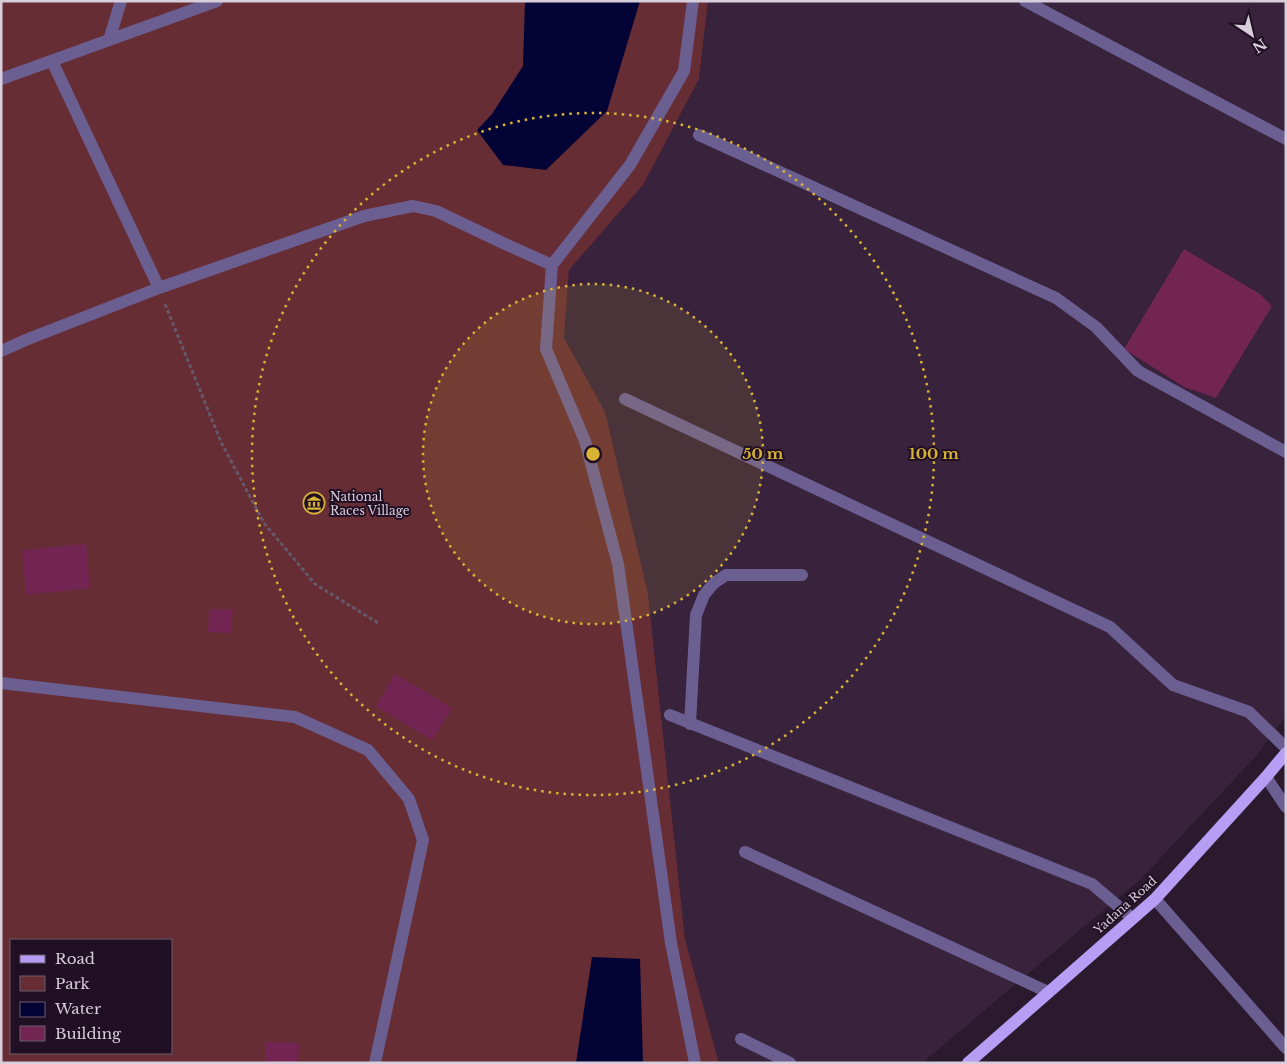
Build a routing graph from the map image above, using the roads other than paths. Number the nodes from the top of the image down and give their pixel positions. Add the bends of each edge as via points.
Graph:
1 (121, 1) edge
2 (217, 1) edge
3 (692, 1) edge
4 (1024, 1) edge
5 (109, 40) junction
6 (52, 61) junction
7 (1, 79) edge
8 (699, 135) dead end
9 (1286, 139) edge
10 (552, 265) junction
11 (159, 288) junction
12 (1, 351) edge
13 (625, 399) dead end
14 (1286, 452) edge
15 (802, 575) dead end
16 (1, 683) edge
17 (670, 715) dead end
18 (690, 724) junction
19 (1286, 748) edge
20 (1286, 753) edge
21 (1266, 778) junction
22 (1286, 807) edge
23 (745, 852) dead end
24 (1155, 899) junction
25 (1132, 918) junction
26 (1048, 992) junction
27 (741, 1039) dead end
28 (1286, 1048) edge
29 (375, 1063) edge
30 (695, 1063) edge
31 (790, 1063) edge
32 (968, 1063) edge

1 - 5 street
2 - 5 street
3 - 10 street via 684,71 630,165
4 - 9 street
5 - 6 street
6 - 7 street
6 - 11 street
8 - 14 street via 1056,298 1096,327 1138,371
10 - 11 street via 436,211 412,206 364,216
10 - 30 street via 546,349 585,441 618,564 671,943
11 - 12 street
13 - 19 street via 1110,627 1173,685 1249,712
15 - 18 street via 726,576 704,595 696,615
16 - 29 street via 294,717 368,750 409,799 424,840
17 - 18 street
18 - 25 street via 1092,884
20 - 21 main road, Yadana Road
21 - 22 street
21 - 24 main road, Yadana Road
23 - 26 street
24 - 25 main road, Yadana Road
24 - 28 street
25 - 26 main road, Yadana Road
26 - 32 main road, Yadana Road
27 - 31 street

